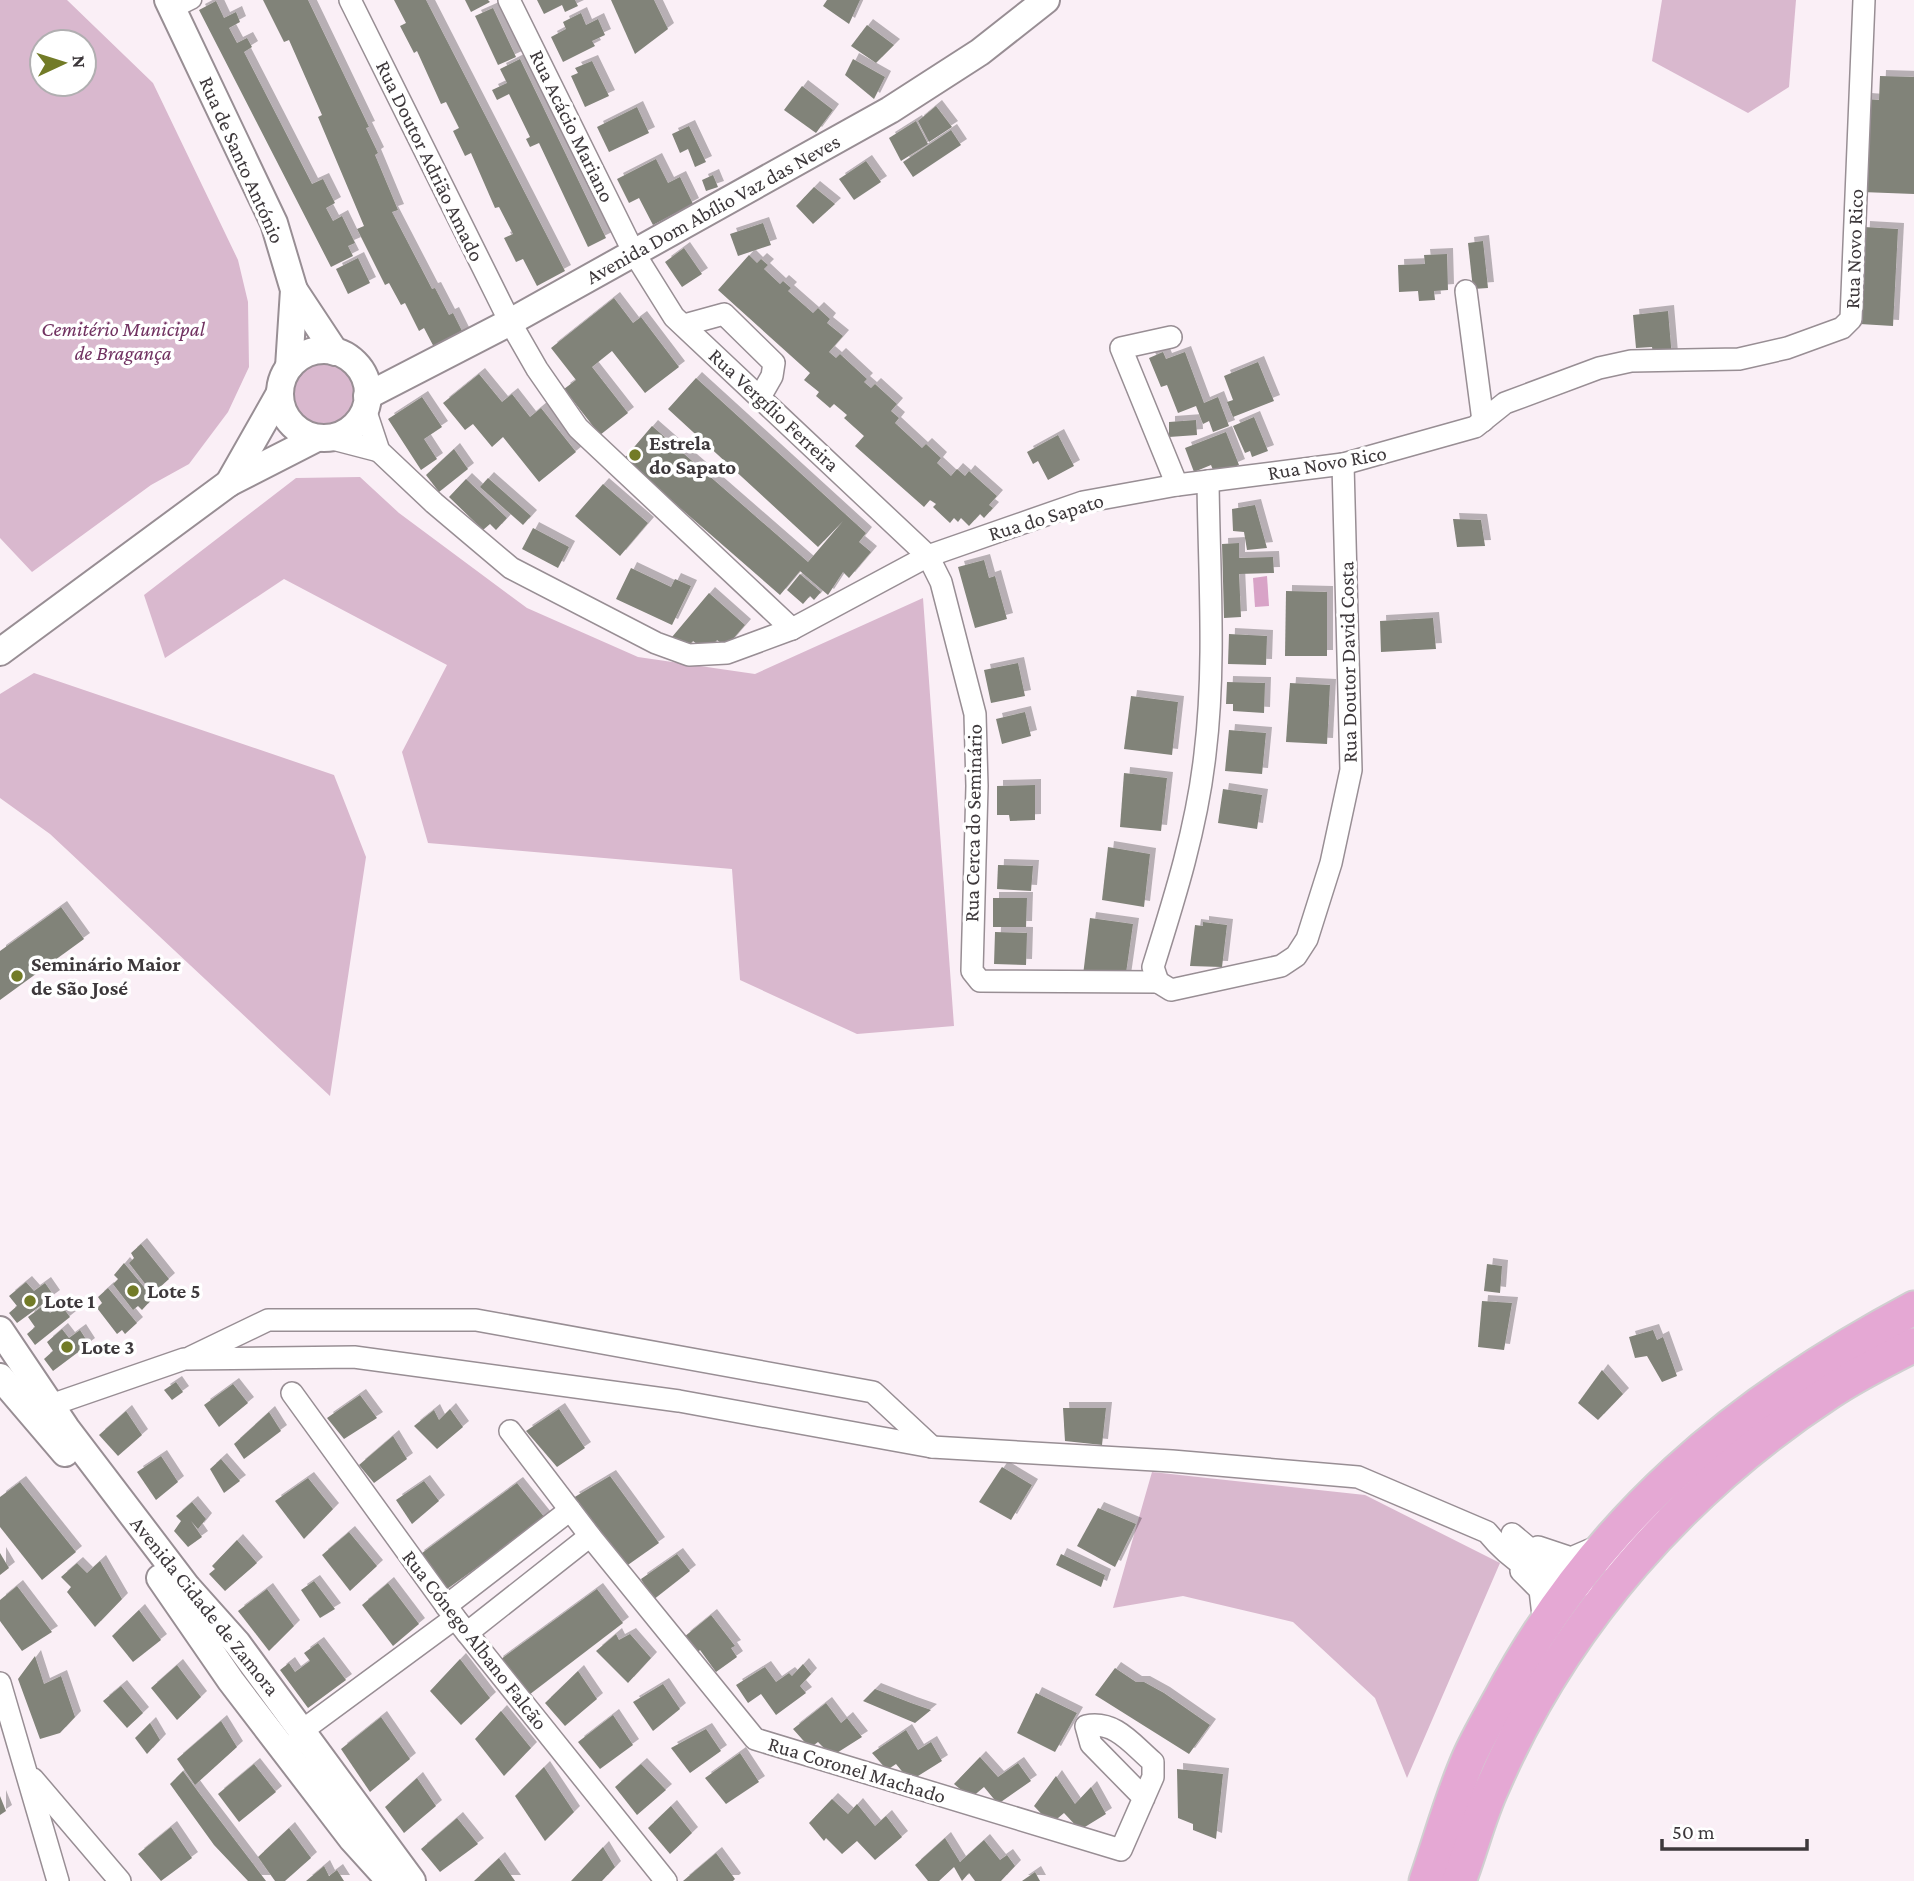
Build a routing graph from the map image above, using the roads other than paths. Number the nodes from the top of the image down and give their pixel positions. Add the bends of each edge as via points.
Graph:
1 (351, 0) edge
2 (509, 0) edge
3 (1046, 0) edge
4 (1864, 0) edge
5 (178, 3) edge
6 (634, 253) junction
7 (294, 290) junction
8 (1466, 291) dead end
9 (510, 323) junction
10 (684, 325) junction
11 (1171, 337) dead end
12 (342, 355) junction
13 (289, 367) junction
14 (408, 374) junction
15 (280, 393) junction
16 (760, 397) junction
17 (366, 402) junction
18 (1483, 421) junction
19 (323, 438) junction
20 (379, 451) junction
21 (1343, 464) junction
22 (1208, 481) junction
23 (229, 483) junction
24 (1177, 485) junction
25 (928, 556) junction
26 (792, 629) junction
27 (0, 652) edge
28 (972, 971) joint
29 (1158, 982) junction
30 (1914, 1308) edge
31 (4, 1337) edge
32 (1914, 1345) edge
33 (184, 1359) junction
34 (0, 1377) edge
35 (292, 1392) dead end
36 (51, 1405) junction
37 (510, 1431) dead end
38 (932, 1447) junction
39 (570, 1510) junction
40 (1674, 1517) junction
41 (590, 1536) junction
42 (1499, 1538) junction
43 (1612, 1538) junction
44 (1570, 1587) junction
45 (456, 1619) junction
46 (1544, 1625) junction
47 (231, 1681) junction
48 (0, 1683) edge
49 (303, 1730) junction
50 (27, 1772) junction
51 (1492, 1788) junction
52 (1144, 1798) dead end
53 (332, 1813) junction
54 (58, 1881) edge
55 (120, 1881) edge
56 (390, 1881) edge
57 (412, 1881) edge
58 (666, 1881) edge
59 (1426, 1881) edge
60 (1459, 1881) edge

1 - 9 street, Rua Doutor Adrião Amado
2 - 6 street, Rua Acácio Mariano
3 - 6 street, Avenida Dom Abílio Vaz das Neves via 979,52 890,110
4 - 18 street, Rua Novo Rico via 1851,319 1842,328 1787,348 1739,359 1631,361 1599,368 1505,403
5 - 7 street, Rua de Santo António via 274,223
6 - 9 street, Avenida Dom Abílio Vaz das Neves
6 - 10 street, Rua Vergílio Ferreira via 674,317
7 - 12 street
7 - 13 street, Rua de Santo António
8 - 18 street
9 - 14 street, Avenida Dom Abílio Vaz das Neves
9 - 26 street, Rua Doutor Adrião Amado via 578,428
10 - 16 street, Rua Vergílio Ferreira
10 - 16 street via 724,314 774,363
11 - 24 street via 1121,348
12 - 13 street via 309,352
12 - 14 street via 383,371
12 - 17 street via 366,382
13 - 15 street
14 - 17 street, Avenida Dom Abílio Vaz das Neves
15 - 19 street via 287,419 297,429
15 - 23 street
16 - 25 street, Rua Vergílio Ferreira
17 - 19 street via 351,429
17 - 20 street
18 - 21 street, Rua Novo Rico via 1422,444
19 - 20 street
19 - 23 street
20 - 26 street, Rua do Sapato via 511,568 656,643 689,655 727,653
21 - 22 street, Rua Novo Rico
21 - 29 street, Rua Doutor David Costa via 1351,770 1331,863 1307,939 1296,956 1281,966 1171,990
22 - 24 street, Rua do Sapato
22 - 29 street via 1211,679 1205,755 1186,863 1153,967
23 - 27 street
24 - 25 street, Rua do Sapato via 1083,502
25 - 26 street, Rua do Sapato
25 - 28 street, Rua Cerca do Seminário via 941,582 975,714
28 - 29 street, Rua Doutor David Costa via 980,981
30 - 43 main road via 1841,1347 1715,1435 1640,1505
31 - 36 street, Avenida Cidade de Zamora
32 - 40 main road via 1831,1391 1752,1447
33 - 36 street
33 - 38 street via 354,1357 679,1401
33 - 38 street via 268,1320 476,1320 873,1392
34 - 47 street, Avenida Cidade de Zamora via 62,1450
35 - 45 street, Rua Cónego Albano Falcão
36 - 49 street, Avenida Cidade de Zamora via 187,1587 237,1643
37 - 39 street, Rua Coronel Machado
38 - 42 street via 1358,1477
39 - 41 street, Rua Coronel Machado
39 - 45 street
40 - 44 street via 1637,1535 1599,1578
40 - 51 main road via 1597,1606 1541,1691
41 - 45 street
41 - 52 street, Rua Coronel Machado via 755,1739 1121,1850
42 - 43 street via 1571,1558
42 - 44 street via 1566,1577
42 - 46 street via 1508,1560 1540,1590
43 - 44 main road
44 - 46 main road
44 - 51 street via 1574,1609 1498,1737
45 - 49 street
45 - 58 street, Rua Cónego Albano Falcão
46 - 59 main road via 1468,1760
47 - 49 street via 248,1690 276,1727
47 - 53 street, Avenida Cidade de Zamora
48 - 50 street
49 - 53 street via 297,1750 329,1797
49 - 57 street, Avenida Cidade de Zamora
50 - 54 street
50 - 55 street
51 - 60 main road
53 - 56 street, Avenida Cidade de Zamora

